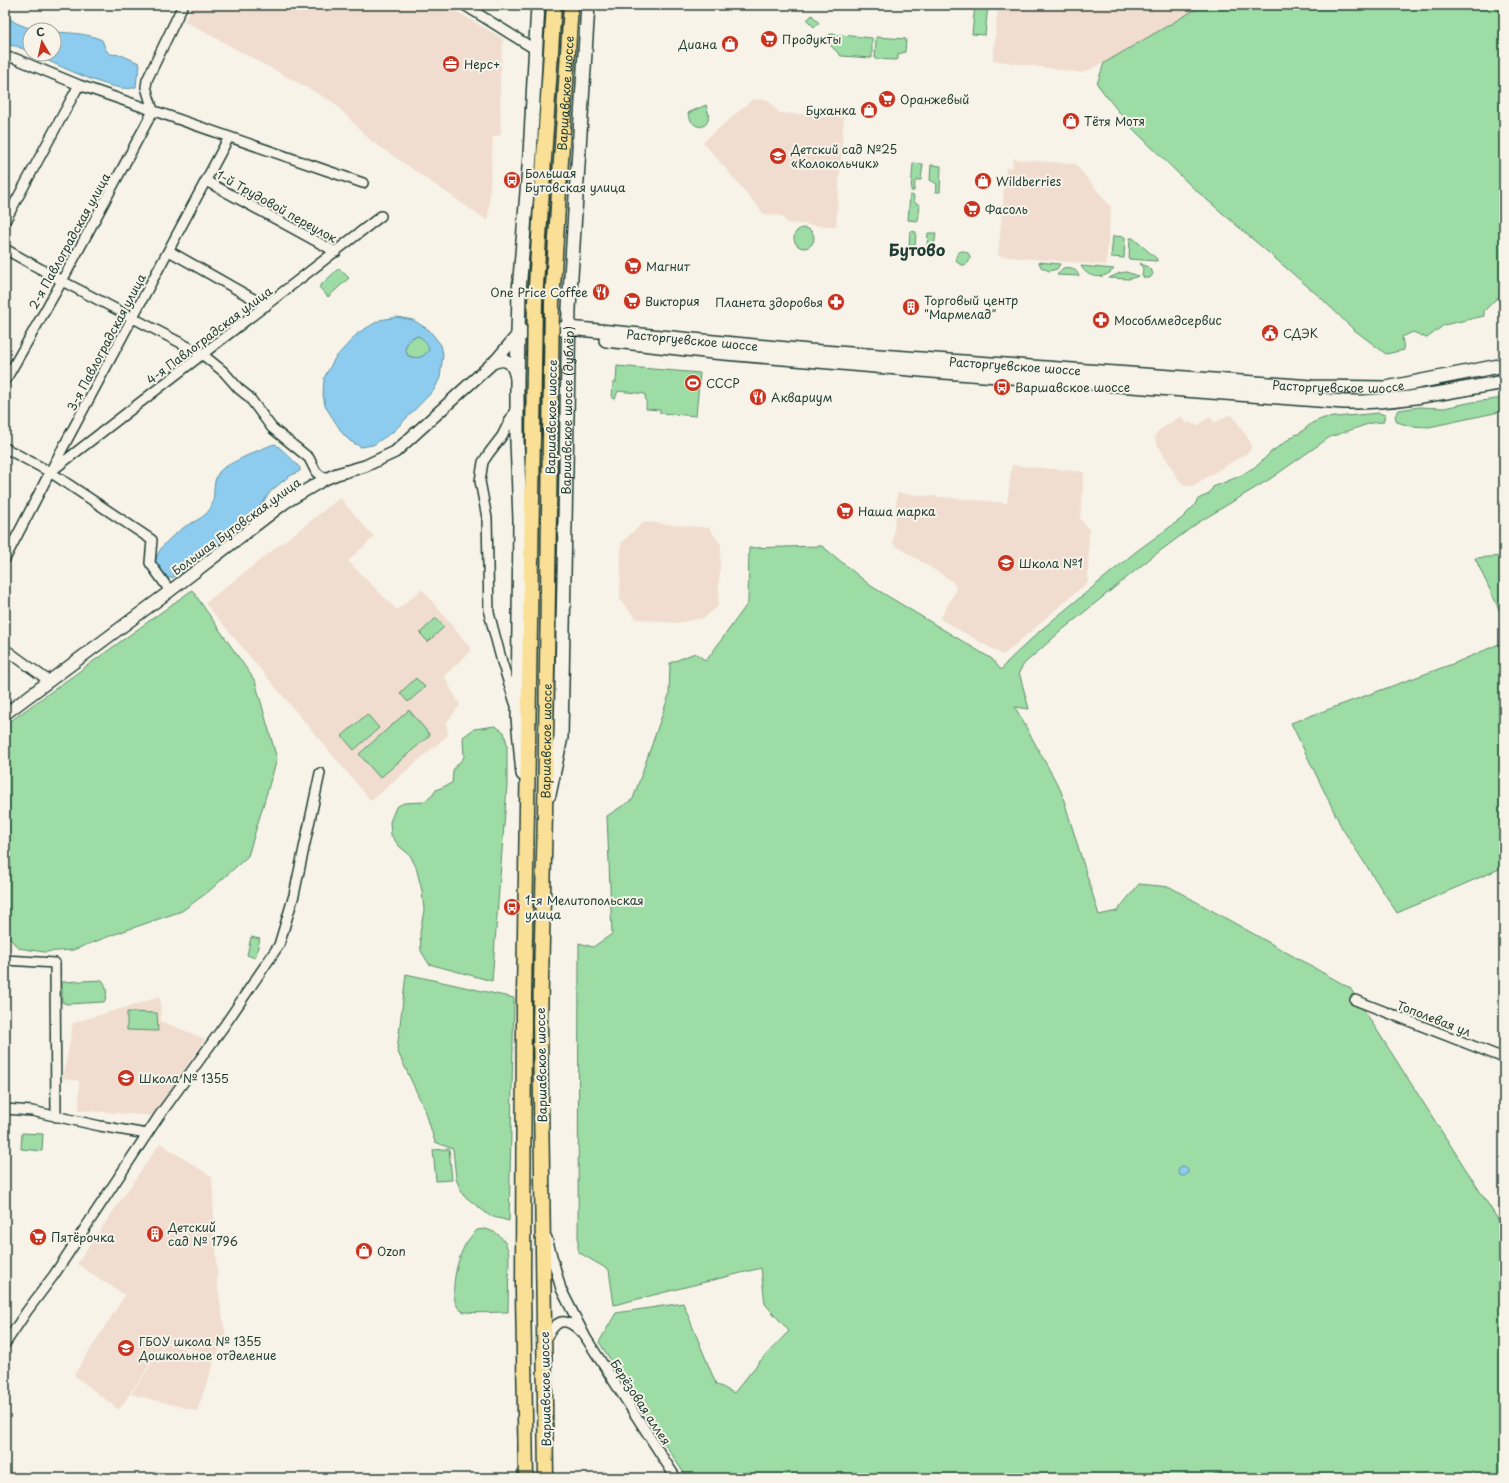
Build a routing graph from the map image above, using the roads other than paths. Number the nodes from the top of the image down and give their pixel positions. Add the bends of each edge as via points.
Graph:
1 (183, 5) edge
2 (464, 5) edge
3 (538, 5) edge
4 (554, 5) edge
5 (572, 5) edge
6 (588, 5) edge
7 (536, 50) junction
8 (5, 58) edge
9 (79, 85) junction
10 (153, 111) junction
11 (229, 137) junction
12 (206, 181) junction
13 (364, 183) dead end
14 (381, 216) dead end
15 (5, 221) edge
16 (5, 249) edge
17 (169, 251) junction
18 (336, 252) junction
19 (62, 281) junction
20 (266, 306) junction
21 (133, 318) junction
22 (568, 332) junction
23 (518, 334) junction
24 (202, 354) junction
25 (491, 364) junction
26 (1504, 365) edge
27 (517, 379) junction
28 (5, 381) edge
29 (1504, 382) edge
30 (517, 405) junction
31 (5, 448) edge
32 (50, 472) junction
33 (324, 479) junction
34 (5, 559) edge
35 (170, 591) junction
36 (5, 649) edge
37 (49, 681) junction
38 (5, 714) edge
39 (518, 718) junction
40 (320, 773) dead end
41 (527, 814) junction
42 (545, 814) junction
43 (5, 960) edge
44 (1355, 1000) dead end
45 (1504, 1058) edge
46 (5, 1109) edge
47 (56, 1116) junction
48 (147, 1134) junction
49 (543, 1221) junction
50 (586, 1338) junction
51 (545, 1342) junction
52 (5, 1344) edge
53 (526, 1478) edge
54 (546, 1478) edge
55 (676, 1478) edge

1 - 10 street via 147,80 146,87
2 - 7 street
3 - 7 main road
4 - 41 main road, Варшавское шоссе, bridge via 535,302
5 - 42 main road, Варшавское шоссе, bridge via 552,303
6 - 22 main road, Варшавское шоссе (дублёр)
7 - 23 main road
8 - 9 street via 14,58
9 - 10 street
9 - 15 street
10 - 11 street
10 - 19 street, 2-я Павлоградская улица
11 - 12 street, 3-я Павлоградская улица
11 - 13 street
12 - 17 street, 3-я Павлоградская улица
12 - 18 street, 1-й Трудовой переулок
14 - 18 street, 4-я Павлоградская улица
16 - 19 street
17 - 20 street
17 - 21 street, 3-я Павлоградская улица
18 - 20 street, 4-я Павлоградская улица
19 - 21 street
19 - 28 street, 2-я Павлоградская улица
20 - 24 street, 4-я Павлоградская улица
21 - 24 street
21 - 32 street, 3-я Павлоградская улица
22 - 23 main road
22 - 26 main road, Расторгуевское шоссе via 1312,387 1386,388
22 - 29 main road, Расторгуевское шоссе via 809,361 1344,402 1369,403 1403,399
22 - 42 main road, Варшавское шоссе (дублёр) via 562,737
23 - 25 street, Большая Бутовская улица
23 - 27 main road
24 - 32 street, 4-я Павлоградская улица
24 - 33 street via 248,397 272,428 309,458 316,472
25 - 27 street via 504,360 510,363
25 - 33 street, Большая Бутовская улица via 395,452 366,466
27 - 30 main road
30 - 39 main road via 520,520
30 - 39 street via 502,436 483,462 480,481 488,518 489,613
31 - 32 street
32 - 34 street, 3-я Павлоградская улица
32 - 35 street via 152,540 150,563
33 - 35 street, Большая Бутовская улица via 286,502
35 - 37 street, Большая Бутовская улица
36 - 37 street
37 - 38 street, Большая Бутовская улица
39 - 41 main road
40 - 48 street via 294,895 279,945
41 - 53 main road, Варшавское шоссе via 523,1291
42 - 49 main road, Варшавское шоссе via 540,1022
43 - 47 street via 55,963
44 - 45 street, Тополевая ул
46 - 47 street
47 - 48 street
48 - 52 street
49 - 50 street, Берёзовая аллея via 561,1289
49 - 51 main road, Варшавское шоссе
50 - 51 street, Берёзовая аллея via 569,1322 563,1321 551,1329
50 - 55 street, Берёзовая аллея
51 - 54 main road, Варшавское шоссе

